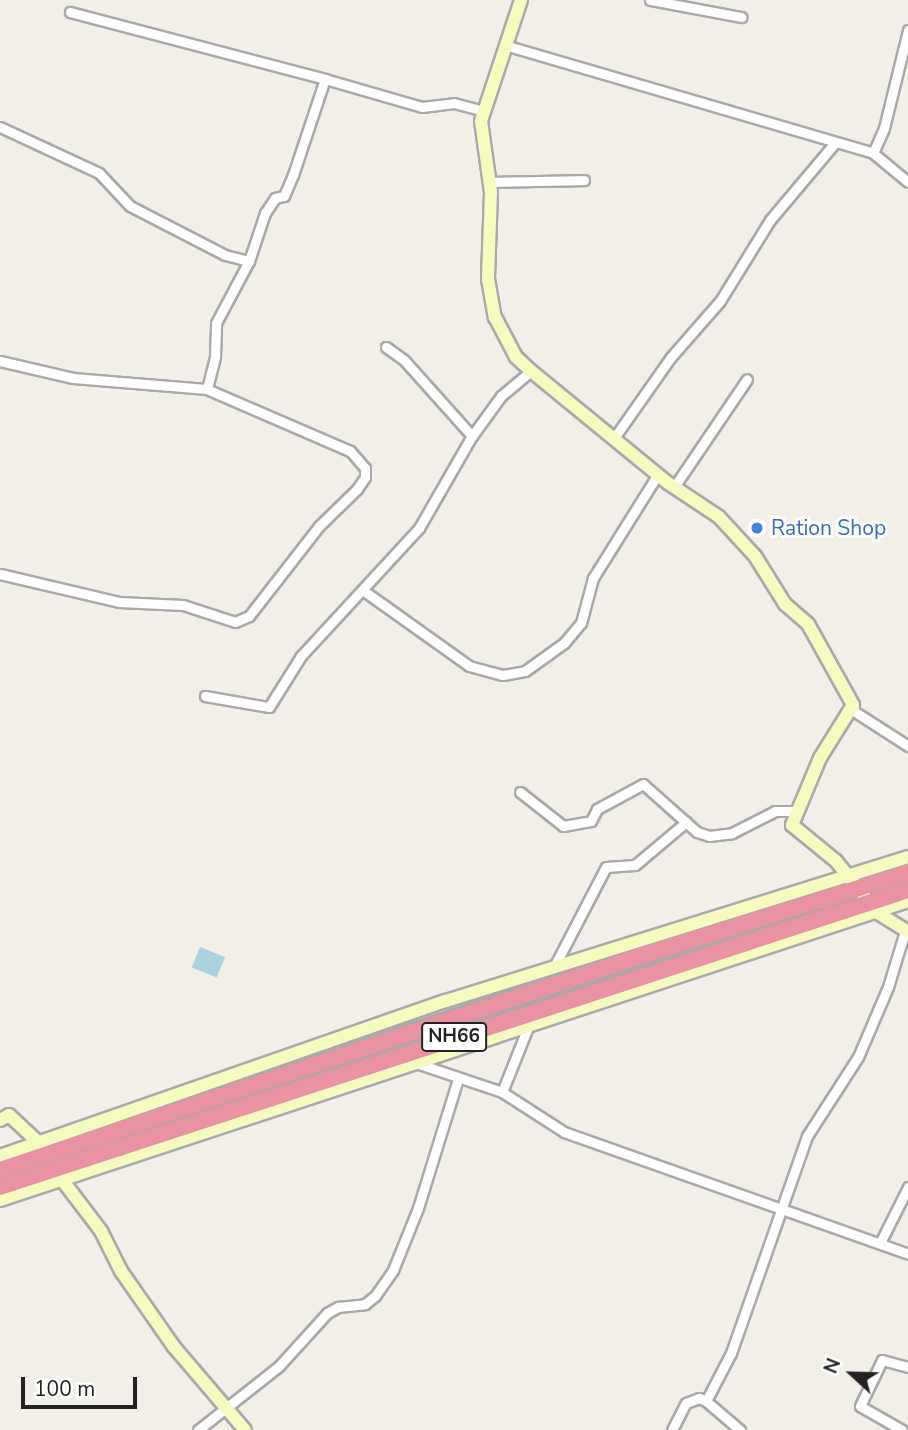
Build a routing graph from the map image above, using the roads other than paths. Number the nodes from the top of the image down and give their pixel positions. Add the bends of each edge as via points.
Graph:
1 (522, 0) edge
2 (657, 1) edge
3 (70, 12) dead end
4 (741, 17) dead end
5 (908, 30) edge
6 (508, 46) junction
7 (325, 79) junction
8 (483, 111) junction
9 (0, 127) edge
10 (834, 145) junction
11 (873, 153) junction
12 (584, 180) dead end
13 (908, 181) edge
14 (490, 182) junction
15 (249, 261) junction
16 (386, 347) dead end
17 (0, 361) edge
18 (531, 371) junction
19 (747, 379) dead end
20 (206, 389) junction
21 (472, 436) junction
22 (614, 438) junction
23 (658, 474) junction
24 (674, 487) junction
25 (0, 574) edge
26 (364, 591) junction
27 (205, 696) dead end
28 (852, 710) junction
29 (908, 746) edge
30 (520, 792) dead end
31 (796, 811) junction
32 (686, 822) junction
33 (908, 858) edge
34 (908, 873) edge
35 (847, 876) junction
36 (857, 889) junction
37 (908, 890) edge
38 (908, 901) edge
39 (874, 908) junction
40 (906, 932) edge
41 (556, 963) dead end
42 (528, 1027) junction
43 (414, 1062) junction
44 (458, 1079) junction
45 (502, 1093) junction
46 (0, 1120) edge
47 (40, 1144) junction
48 (0, 1156) edge
49 (0, 1170) edge
50 (63, 1181) junction
51 (0, 1187) edge
52 (908, 1187) edge
53 (0, 1200) edge
54 (784, 1208) junction
55 (880, 1243) junction
56 (908, 1254) edge
57 (908, 1367) edge
58 (706, 1401) junction
59 (228, 1408) junction
60 (198, 1430) edge
61 (245, 1430) edge
62 (672, 1430) edge
63 (740, 1430) edge
64 (902, 1430) edge

1 - 6 street
2 - 4 street
3 - 7 street
5 - 11 street via 884,128
6 - 8 street
6 - 10 street
7 - 8 street via 422,107 454,103
7 - 15 street via 293,175 284,196 275,198 265,213
8 - 14 street via 481,132
9 - 15 street via 99,173 130,206 225,255
10 - 11 street
10 - 22 street via 770,220 720,301 671,357
11 - 13 street
12 - 14 street
14 - 18 street via 487,238 492,304 505,340
15 - 20 street via 216,323 215,356
16 - 21 street via 404,360
17 - 20 street via 73,378
18 - 21 street via 501,396
18 - 22 street
19 - 24 street
20 - 25 street via 350,451 365,468 357,489 319,526 249,616 235,622 183,606 119,602
21 - 26 street via 419,528
22 - 23 street
23 - 24 street
23 - 26 street via 593,578 581,623 564,643 525,671 503,675 469,666
24 - 28 street via 719,517 755,556 785,604 808,624 848,692
26 - 27 street via 301,656 269,707
28 - 29 street
28 - 31 street via 820,758
30 - 32 street via 554,822 574,827 591,821 597,809 643,784
31 - 32 street via 775,811 717,836 697,832
31 - 35 street via 794,830 836,861
32 - 41 street via 635,865 606,867
33 - 35 street
34 - 36 highway, NH66
35 - 36 street
35 - 47 street via 446,1001
36 - 39 street
36 - 49 highway, NH66 via 641,956
37 - 39 highway, NH66
38 - 39 street
39 - 40 street
39 - 42 street
39 - 51 highway, NH66
40 - 54 street via 858,1057 807,1136
42 - 43 street
42 - 45 street
43 - 44 street
43 - 50 street
44 - 45 street
44 - 59 street via 434,1163 393,1270 365,1304 327,1313 279,1366
45 - 54 street via 564,1132
46 - 47 street via 9,1115
47 - 48 street
50 - 53 street
50 - 59 street via 101,1231 121,1271 174,1347
52 - 55 street
54 - 55 street
54 - 58 street via 731,1353
55 - 56 street
57 - 64 street via 882,1360 860,1406
58 - 62 street via 699,1398 686,1403
58 - 63 street
59 - 60 street
59 - 61 street

